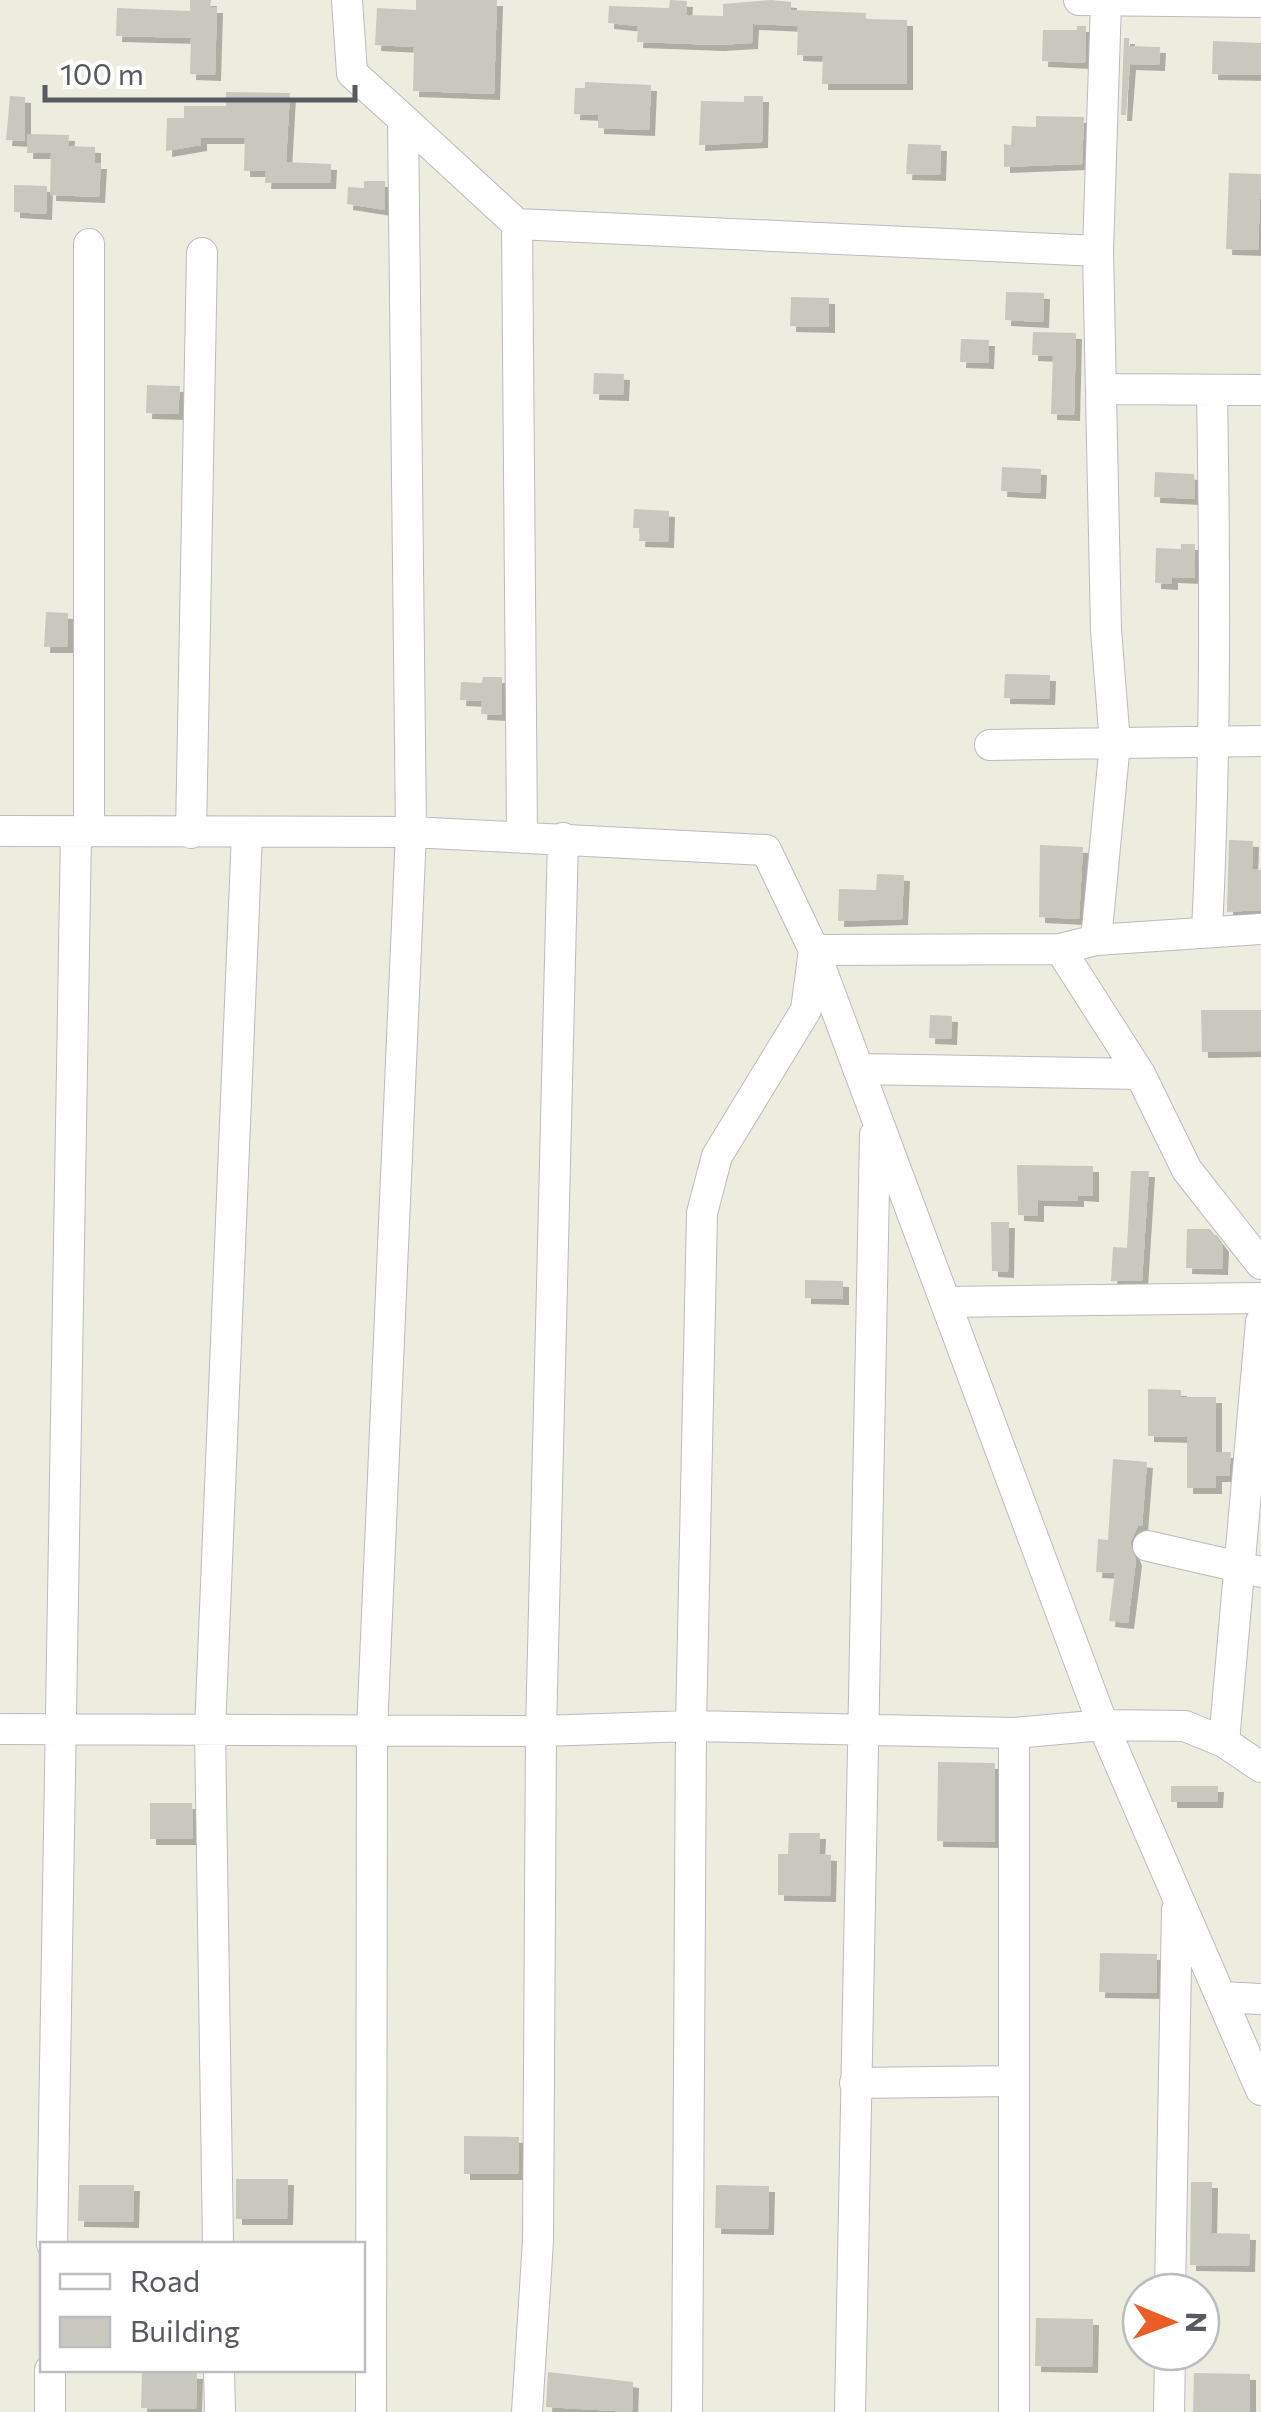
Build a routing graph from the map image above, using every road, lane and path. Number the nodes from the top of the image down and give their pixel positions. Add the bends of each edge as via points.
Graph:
1 (348, 0) edge
2 (1080, 0) edge
3 (1106, 1) edge
4 (1261, 2) edge
5 (403, 119) junction
6 (516, 224) junction
7 (89, 244) dead end
8 (1098, 251) junction
9 (202, 253) dead end
10 (1104, 389) junction
11 (1212, 390) junction
12 (1261, 390) edge
13 (1261, 741) edge
14 (1217, 742) junction
15 (1115, 743) junction
16 (990, 745) dead end
17 (0, 831) edge
18 (82, 832) junction
19 (411, 832) junction
20 (191, 833) junction
21 (248, 834) junction
22 (522, 836) junction
23 (563, 838) junction
24 (1261, 929) edge
25 (1207, 931) junction
26 (1096, 940) junction
27 (1060, 949) junction
28 (814, 950) junction
29 (858, 1069) junction
30 (1140, 1074) junction
31 (876, 1118) junction
32 (1261, 1264) edge
33 (1261, 1298) edge
34 (946, 1302) junction
35 (1261, 1322) edge
36 (1148, 1546) dead end
37 (1250, 1569) edge
38 (1103, 1725) junction
39 (690, 1726) junction
40 (861, 1727) junction
41 (0, 1729) edge
42 (58, 1730) junction
43 (210, 1730) junction
44 (372, 1730) junction
45 (541, 1731) junction
46 (1014, 1733) junction
47 (1224, 1742) junction
48 (1261, 1767) edge
49 (1178, 1898) junction
50 (1222, 1997) junction
51 (1261, 1999) edge
52 (1014, 2081) junction
53 (855, 2083) junction
54 (1261, 2090) edge
55 (52, 2242) edge
56 (218, 2242) edge
57 (1170, 2272) edge
58 (50, 2372) edge
59 (220, 2372) edge
60 (1170, 2372) edge
61 (50, 2412) edge
62 (220, 2412) edge
63 (371, 2412) edge
64 (527, 2412) edge
65 (687, 2412) edge
66 (850, 2412) edge
67 (1014, 2412) edge
68 (1169, 2412) edge

1 - 5 street via 352,73
2 - 3 street
3 - 4 street
3 - 8 street
5 - 6 street
5 - 19 street
6 - 8 street
6 - 22 street
7 - 18 street
8 - 10 street
9 - 20 street
10 - 11 street
10 - 15 street via 1106,630
11 - 12 street
11 - 14 street via 1210,677
13 - 14 street
14 - 15 street
14 - 25 street
15 - 16 street
15 - 26 street
17 - 18 street
18 - 20 street
18 - 42 street
19 - 21 street
19 - 22 street
19 - 44 street
20 - 21 street
21 - 43 street
22 - 23 street
23 - 28 street via 766,850
23 - 45 street
24 - 25 street
25 - 26 street
26 - 27 street
27 - 28 street
27 - 30 street
28 - 29 street
28 - 39 street via 806,1010 717,1156 702,1212
29 - 30 street
29 - 31 street
30 - 32 street via 1187,1170
31 - 34 street
31 - 40 street
33 - 34 street
34 - 38 street
35 - 37 street
36 - 37 street
37 - 47 street
38 - 46 street
38 - 47 street via 1184,1726
38 - 49 street
39 - 40 street
39 - 45 street
39 - 65 street
40 - 46 street
40 - 53 street
41 - 42 street
42 - 43 street
42 - 55 street
43 - 44 street
43 - 56 street
44 - 45 street
44 - 63 street
45 - 64 street via 538,2241
46 - 52 street
47 - 48 street
49 - 50 street
49 - 57 street
50 - 51 street
50 - 54 street
52 - 53 street
52 - 67 street
53 - 66 street
58 - 61 street
59 - 62 street
60 - 68 street

